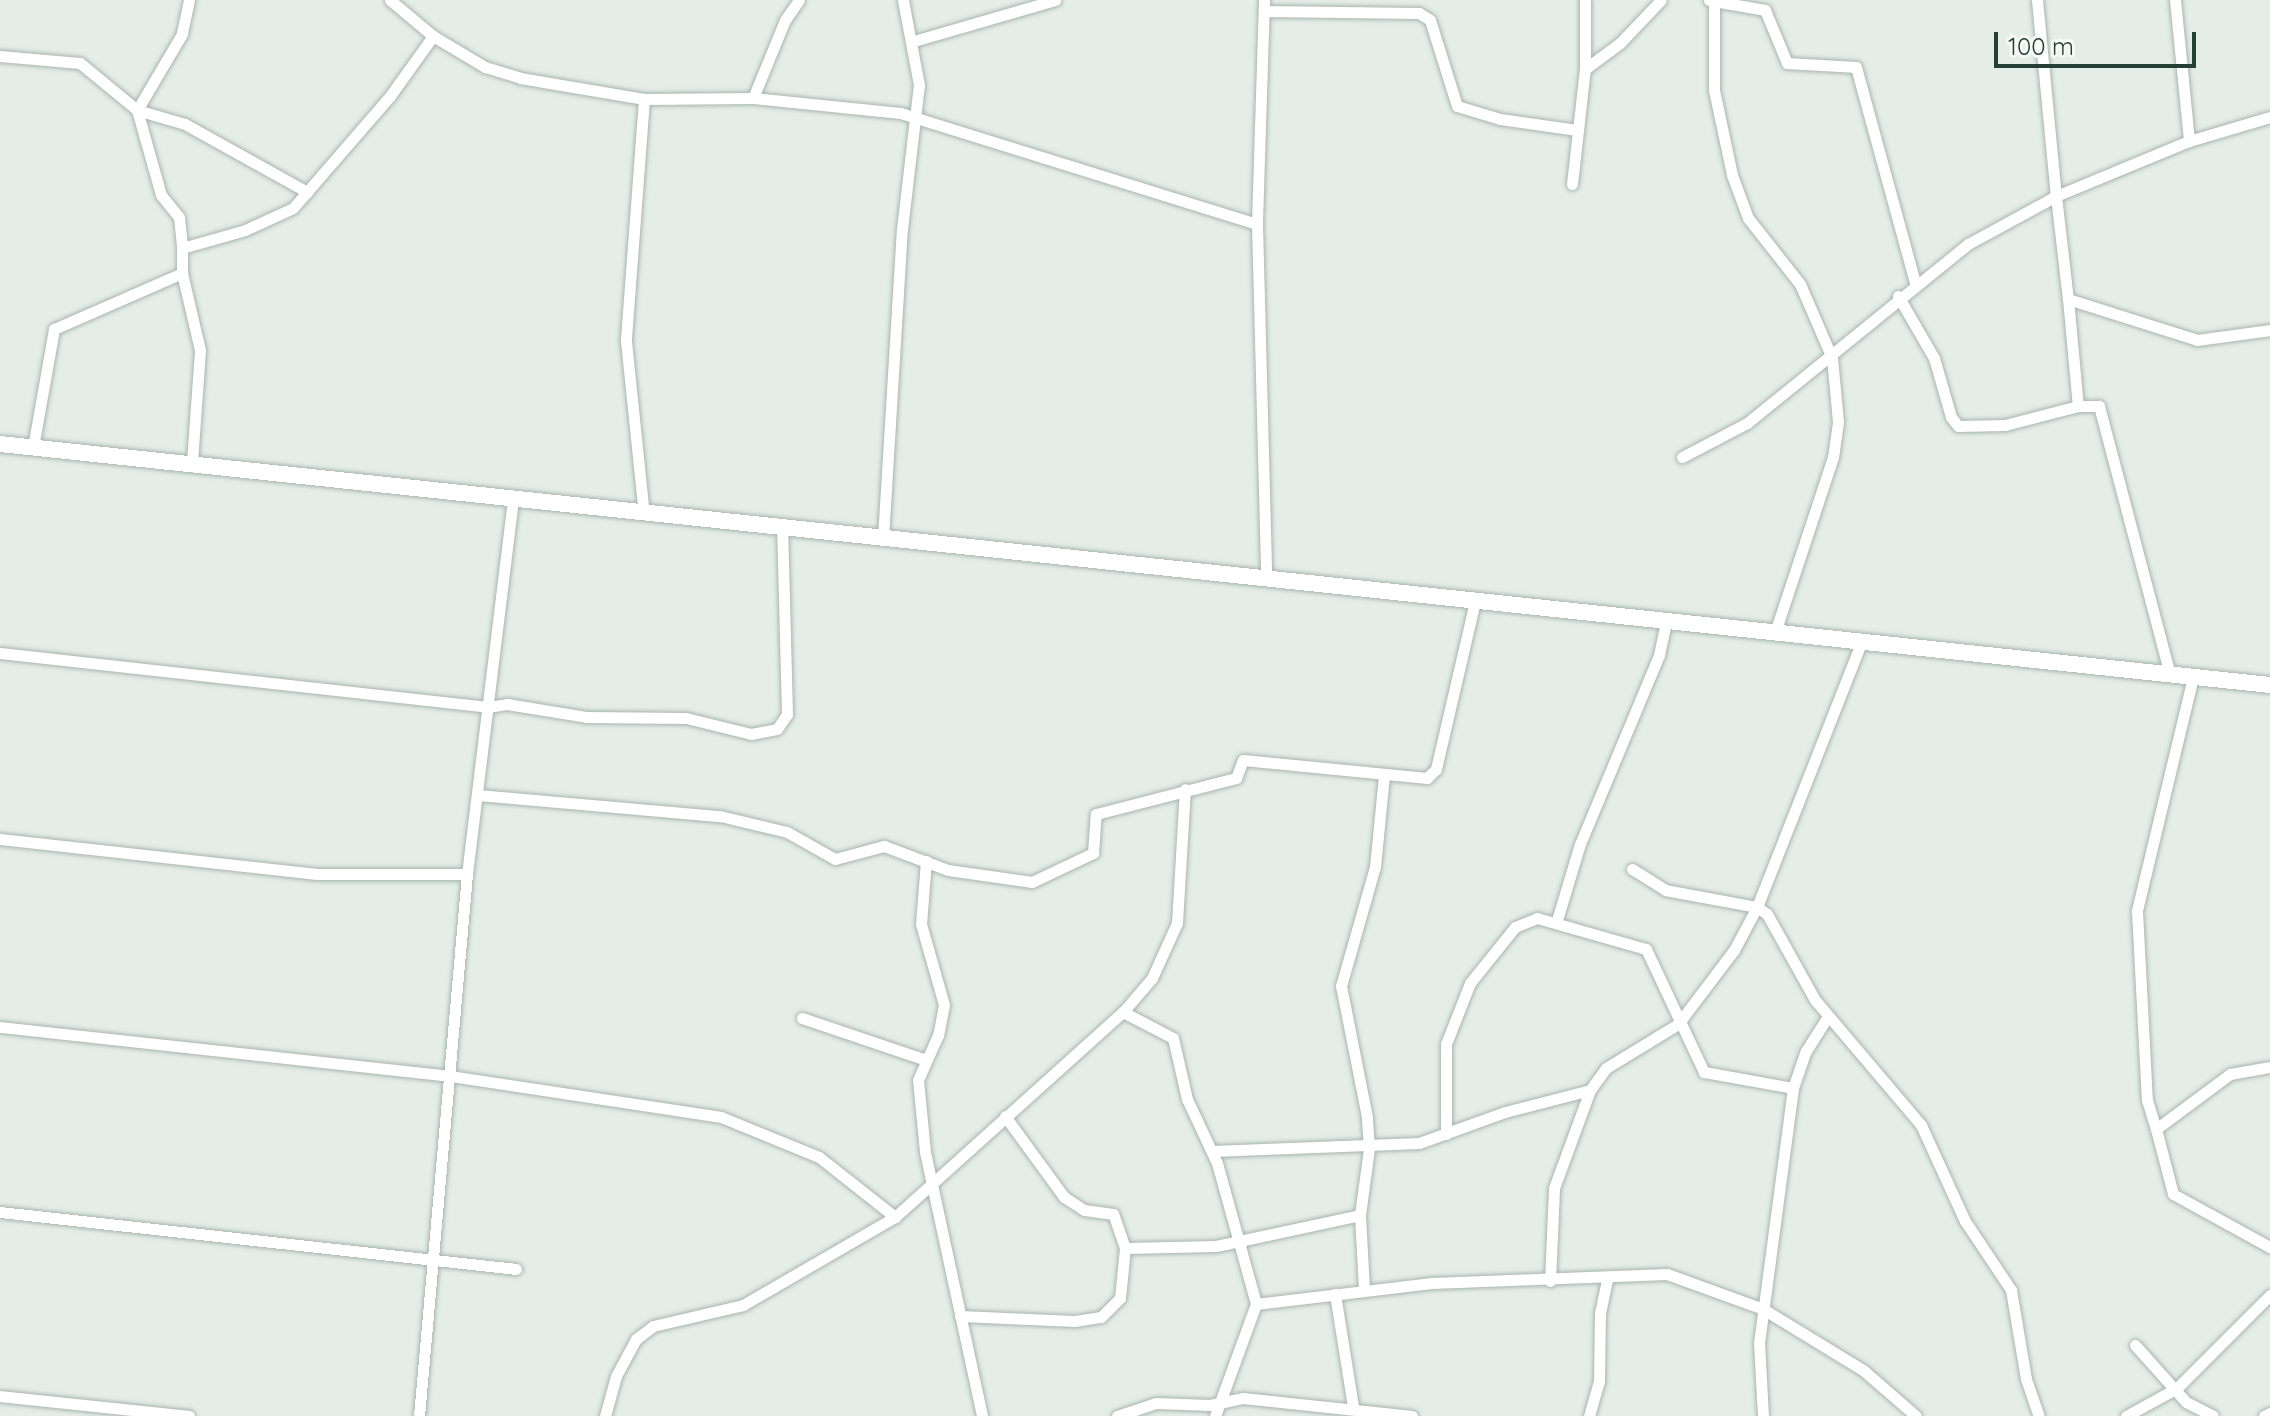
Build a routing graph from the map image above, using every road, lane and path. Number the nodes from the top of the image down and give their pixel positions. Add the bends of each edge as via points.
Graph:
1 (189, 0) edge
2 (390, 0) edge
3 (799, 0) edge
4 (903, 0) edge
5 (1055, 0) edge
6 (1585, 0) edge
7 (1661, 0) edge
8 (2037, 0) edge
9 (2175, 0) edge
10 (1712, 1) edge
11 (1264, 6) edge
12 (433, 36) junction
13 (914, 41) junction
14 (0, 56) edge
15 (1585, 69) junction
16 (753, 98) junction
17 (644, 99) junction
18 (137, 110) junction
19 (2270, 117) edge
20 (916, 122) junction
21 (1577, 130) junction
22 (2189, 141) junction
23 (1572, 184) dead end
24 (307, 192) junction
25 (2056, 196) junction
26 (1257, 224) junction
27 (182, 248) junction
28 (182, 273) junction
29 (1915, 283) junction
30 (1898, 296) junction
31 (2068, 299) junction
32 (2270, 330) edge
33 (1832, 358) junction
34 (2078, 406) junction
35 (0, 444) edge
36 (33, 447) junction
37 (1682, 457) dead end
38 (192, 462) junction
39 (513, 500) junction
40 (644, 514) junction
41 (782, 528) junction
42 (883, 538) junction
43 (1266, 579) junction
44 (1475, 601) junction
45 (1666, 621) junction
46 (1775, 632) junction
47 (1861, 643) junction
48 (0, 653) edge
49 (2170, 674) junction
50 (2193, 677) junction
51 (2270, 685) edge
52 (488, 707) junction
53 (1384, 776) junction
54 (1185, 789) junction
55 (478, 795) junction
56 (0, 839) edge
57 (926, 861) junction
58 (1632, 869) dead end
59 (467, 874) junction
60 (1757, 907) junction
61 (1557, 920) junction
62 (1123, 1012) junction
63 (1828, 1016) junction
64 (802, 1018) dead end
65 (1678, 1024) junction
66 (0, 1027) edge
67 (926, 1060) junction
68 (2270, 1067) edge
69 (450, 1076) junction
70 (1793, 1088) junction
71 (1590, 1090) junction
72 (1005, 1116) junction
73 (2156, 1129) junction
74 (1446, 1134) junction
75 (1369, 1148) junction
76 (1212, 1151) junction
77 (929, 1185) junction
78 (0, 1212) edge
79 (1360, 1215) junction
80 (895, 1217) junction
81 (1237, 1241) junction
82 (2270, 1247) edge
83 (1125, 1248) junction
84 (433, 1260) junction
85 (516, 1269) dead end
86 (1607, 1279) junction
87 (1550, 1281) junction
88 (1364, 1289) junction
89 (1335, 1294) junction
90 (2270, 1295) edge
91 (1256, 1304) junction
92 (1763, 1309) junction
93 (960, 1316) junction
94 (2135, 1345) dead end
95 (2177, 1388) junction
96 (0, 1396) edge
97 (1220, 1404) junction
98 (1353, 1406) junction
99 (2270, 1413) edge
100 (189, 1416) edge
101 (419, 1416) edge
102 (605, 1416) edge
103 (982, 1416) edge
104 (1117, 1416) edge
105 (1215, 1416) edge
106 (1412, 1416) edge
107 (1589, 1416) edge
108 (1763, 1416) edge
109 (1916, 1416) edge
110 (2039, 1416) edge
111 (2126, 1416) edge
112 (2213, 1416) edge
113 (2264, 1416) edge

1 - 18 street via 182,34
2 - 12 street
3 - 16 street via 785,20
4 - 13 street
5 - 13 street
6 - 15 street
7 - 15 street via 1620,43
8 - 25 street
9 - 22 street
10 - 29 street via 1765,10 1787,63 1856,67
10 - 33 street via 1714,90 1732,175 1748,218 1800,284
11 - 21 street via 1323,15 1386,10 1426,15 1457,106 1500,119
11 - 26 street
12 - 17 street via 485,67 520,78
12 - 24 street via 390,96
13 - 20 street via 919,67
14 - 18 street via 80,63
15 - 21 street
16 - 17 street
16 - 20 street via 858,106 900,113
17 - 40 street via 626,341
18 - 24 street via 185,124
18 - 27 street via 161,195 179,217
19 - 22 street
20 - 26 street
20 - 42 street via 902,229
21 - 23 street
22 - 25 street
24 - 27 street via 276,218
25 - 29 street via 1968,244
25 - 31 street
26 - 43 street
27 - 28 street
28 - 36 street via 54,329
28 - 38 street via 200,350
29 - 30 street
30 - 33 street
30 - 34 street via 1934,358 1954,424 2005,425
31 - 32 street via 2197,340
31 - 34 street
33 - 37 street via 1747,423
33 - 46 street via 1838,422 1833,457
34 - 49 street via 2099,406
35 - 36 main road
36 - 38 main road
38 - 39 main road
39 - 40 main road
39 - 52 street
40 - 41 main road
41 - 42 main road
41 - 52 street via 787,714 777,729 751,734 686,718 586,717 507,704
42 - 43 main road
43 - 44 main road
44 - 45 main road
44 - 53 street via 1436,769 1427,778
45 - 46 main road
45 - 61 street via 1659,655 1580,844
46 - 47 main road
47 - 49 main road
47 - 60 street
48 - 52 street
49 - 50 main road
50 - 51 main road
50 - 73 street via 2137,911 2147,1100
52 - 55 street
53 - 54 street via 1243,760 1236,778
53 - 75 street via 1375,867 1341,986
54 - 57 street via 1096,814 1093,853 1032,882 965,874
54 - 62 street via 1177,923 1152,978
55 - 57 street via 720,816 787,832 826,857 884,846
55 - 59 street
56 - 59 street via 317,874
57 - 67 street via 921,924 944,1005
58 - 60 street via 1665,890
59 - 69 street
60 - 63 street via 1772,921
60 - 65 street via 1725,963
61 - 65 street via 1646,949
61 - 74 street via 1537,918 1515,927 1470,983 1446,1044
62 - 72 street
62 - 76 street via 1173,1038 1192,1114
63 - 70 street via 1815,1033
63 - 110 street via 1921,1125 1965,1221 2011,1290 2026,1379
64 - 67 street
65 - 70 street via 1704,1072
65 - 71 street via 1606,1068
66 - 69 street
67 - 77 street via 918,1080
68 - 73 street via 2230,1074
69 - 80 street via 738,1121 819,1157
69 - 84 street
70 - 92 street
71 - 74 street
71 - 87 street via 1554,1188
72 - 77 street
72 - 83 street via 1064,1197 1084,1210 1113,1214
73 - 82 street via 2173,1194
74 - 75 street via 1419,1143
75 - 76 street via 1264,1146
75 - 79 street
76 - 81 street
77 - 80 street
77 - 93 street
78 - 84 street
79 - 81 street
79 - 88 street
80 - 102 street via 743,1305 653,1326 636,1339 616,1376
81 - 83 street
81 - 91 street
83 - 93 street via 1120,1298 1101,1317 1075,1321
84 - 85 street
84 - 101 street
86 - 87 street
86 - 92 street via 1645,1273 1686,1277
86 - 107 street via 1598,1328 1599,1382
87 - 88 street
88 - 89 street
89 - 91 street
89 - 98 street
90 - 95 street
91 - 97 street
92 - 108 street via 1758,1370
92 - 109 street via 1863,1370
93 - 103 street
94 - 95 street
95 - 111 street
95 - 112 street via 2186,1402
96 - 100 street
97 - 98 street via 1243,1398
97 - 104 street via 1156,1403
97 - 105 street
98 - 106 street
99 - 113 street

